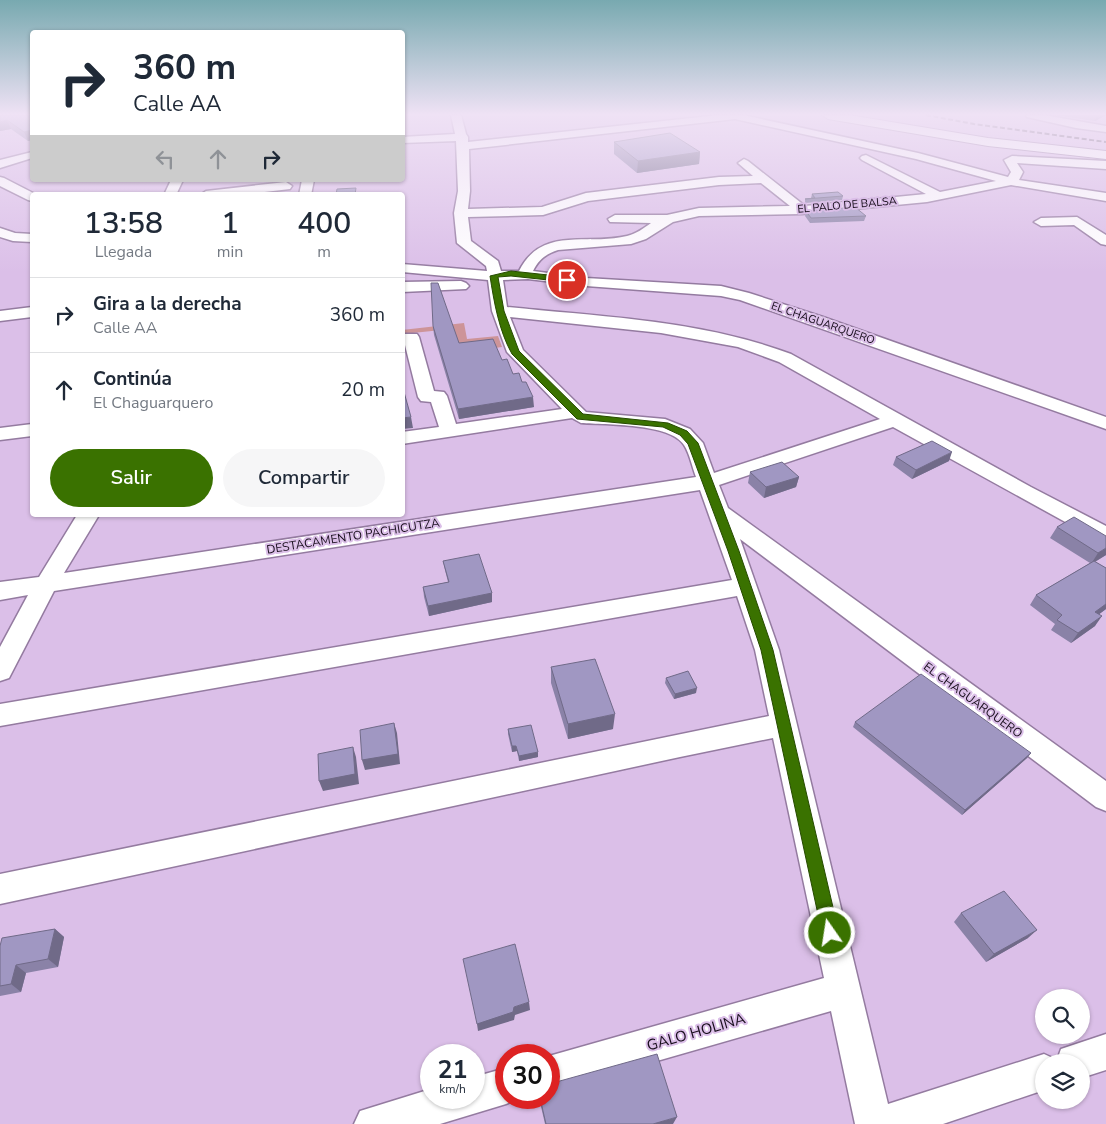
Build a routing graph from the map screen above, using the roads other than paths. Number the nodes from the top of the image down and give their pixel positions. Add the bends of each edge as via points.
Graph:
1 (463, 167) edge
2 (750, 167) edge
3 (884, 167) edge
4 (958, 167) edge
5 (1014, 167) edge
6 (764, 179) junction
7 (0, 181) edge
8 (33, 182) dead end
9 (1009, 182) junction
10 (286, 186) dead end
11 (15, 187) junction
12 (233, 192) edge
13 (30, 195) edge
14 (940, 196) junction
15 (1106, 197) edge
16 (802, 210) junction
17 (461, 213) junction
18 (615, 219) dead end
19 (668, 219) junction
20 (1041, 222) dead end
21 (0, 232) edge
22 (30, 238) edge
23 (1106, 241) edge
24 (405, 268) edge
25 (528, 275) junction
26 (495, 280) junction
27 (405, 287) edge
28 (500, 311) junction
29 (30, 312) edge
30 (0, 316) edge
31 (411, 337) dead end
32 (576, 412) junction
33 (894, 420) junction
34 (1106, 423) edge
35 (30, 430) edge
36 (449, 430) junction
37 (0, 434) edge
38 (405, 437) edge
39 (707, 482) junction
40 (719, 512) junction
41 (87, 517) edge
42 (1106, 535) edge
43 (46, 584) junction
44 (746, 586) junction
45 (0, 591) edge
46 (0, 671) edge
47 (0, 714) edge
48 (784, 725) junction
49 (1106, 798) edge
50 (0, 890) edge
51 (843, 990) junction
52 (1106, 1052) edge
53 (1090, 1057) edge
54 (560, 1071) edge
55 (1035, 1075) edge
56 (427, 1109) edge
57 (373, 1124) edge
58 (874, 1124) edge
59 (886, 1124) edge

1 - 17 street
2 - 6 street
3 - 14 street
4 - 9 street
5 - 9 street via 1016,176
6 - 16 street
6 - 17 street via 719,181 586,197 543,211
7 - 11 street
8 - 11 street
9 - 14 street, EL PALO DE BALSA
9 - 15 street
10 - 12 street
11 - 13 street
14 - 16 street, EL PALO DE BALSA
16 - 19 street, EL PALO DE BALSA via 699,212
17 - 26 street via 464,243 493,264
18 - 19 street
19 - 25 street, EL PALO DE BALSA via 633,240 552,248 534,256 528,264
20 - 23 street via 1077,221
21 - 22 street
24 - 26 street
25 - 26 street, EL CHAGUARQUERO via 511,274
25 - 34 street, EL CHAGUARQUERO via 744,296
26 - 27 street
26 - 28 street
28 - 32 street via 516,352
28 - 33 street via 665,327 730,338 786,358
29 - 30 street
31 - 36 street via 427,397 438,396
32 - 36 street
32 - 39 street via 588,419 665,425 683,433 693,443
33 - 39 street, DESTACAMENTO PACHICUTZA
33 - 42 street
35 - 37 street
36 - 38 street
39 - 40 street
39 - 43 street, DESTACAMENTO PACHICUTZA
40 - 44 street
40 - 49 street, EL CHAGUARQUERO
41 - 43 street
43 - 45 street, DESTACAMENTO PACHICUTZA
43 - 46 street
44 - 47 street
44 - 48 street via 767,650
48 - 50 street
48 - 51 street
51 - 54 street, GALO HOLINA
51 - 58 street
52 - 53 street
55 - 59 street
56 - 57 street

